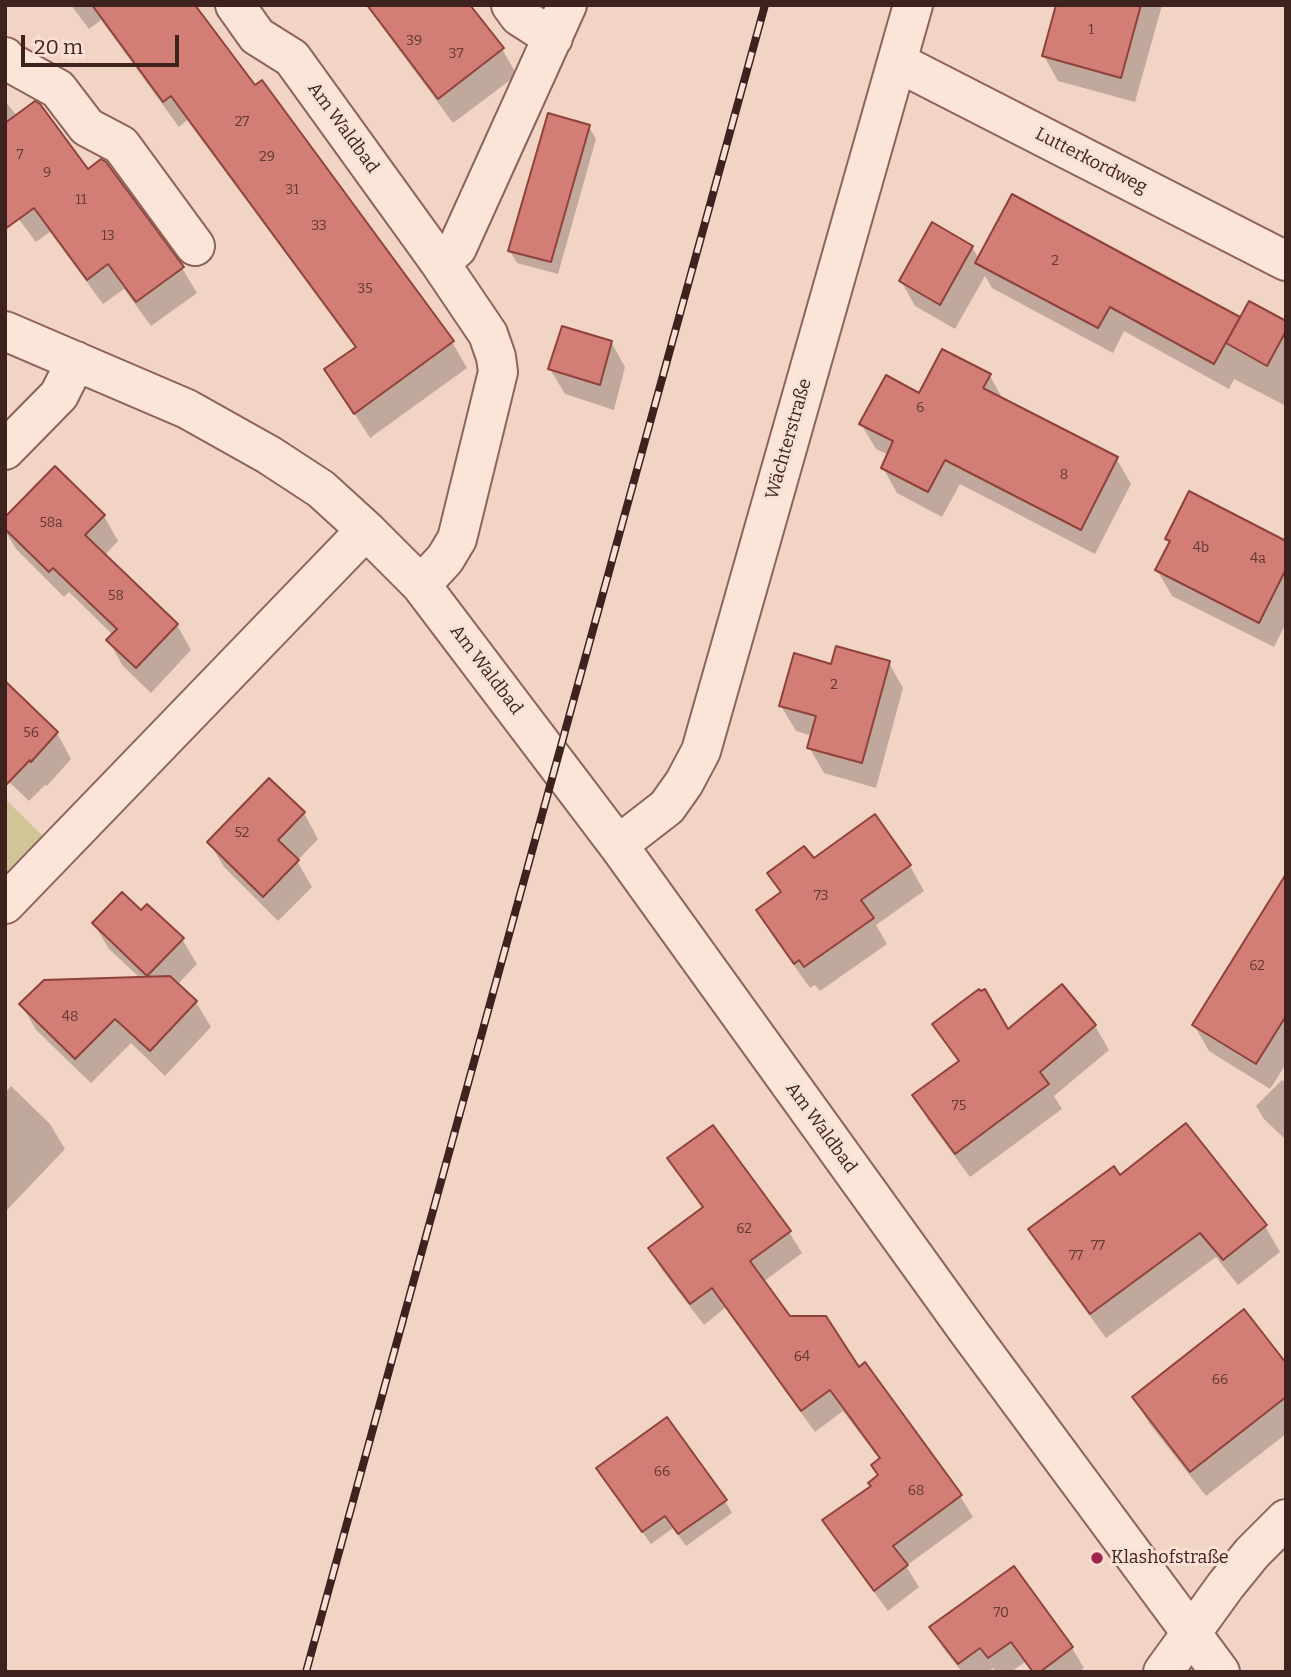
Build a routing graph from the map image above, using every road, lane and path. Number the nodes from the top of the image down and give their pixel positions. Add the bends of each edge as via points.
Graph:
1 (235, 5) edge
2 (511, 5) edge
3 (913, 5) edge
4 (560, 21) edge
5 (5, 57) edge
6 (897, 62) junction
7 (195, 246) dead end
8 (1286, 261) edge
9 (440, 263) junction
10 (5, 331) edge
11 (76, 361) junction
12 (5, 450) edge
13 (366, 530) junction
14 (421, 585) junction
15 (618, 845) junction
16 (5, 904) edge
17 (1286, 1519) edge
18 (1192, 1633) junction
19 (1163, 1672) edge
20 (1220, 1672) edge

1 - 9 street, Am Waldbad via 257,36 292,58
2 - 4 street via 519,16
3 - 6 street, Wächterstraße
4 - 9 street via 457,248
5 - 7 street via 58,89 86,127 121,145
6 - 8 street, Lutterkordweg
6 - 15 street, Wächterstraße via 701,751 667,807
9 - 14 street, Am Waldbad via 488,334 498,372 457,539
10 - 11 street, Am Waldbad
11 - 12 street via 59,395
11 - 13 street, Am Waldbad via 187,409 269,454 321,489
13 - 14 street, Am Waldbad
13 - 16 street
14 - 15 street, Am Waldbad
15 - 18 street, Am Waldbad
17 - 18 street via 1252,1553
18 - 19 street
18 - 20 street, Am Waldbad

